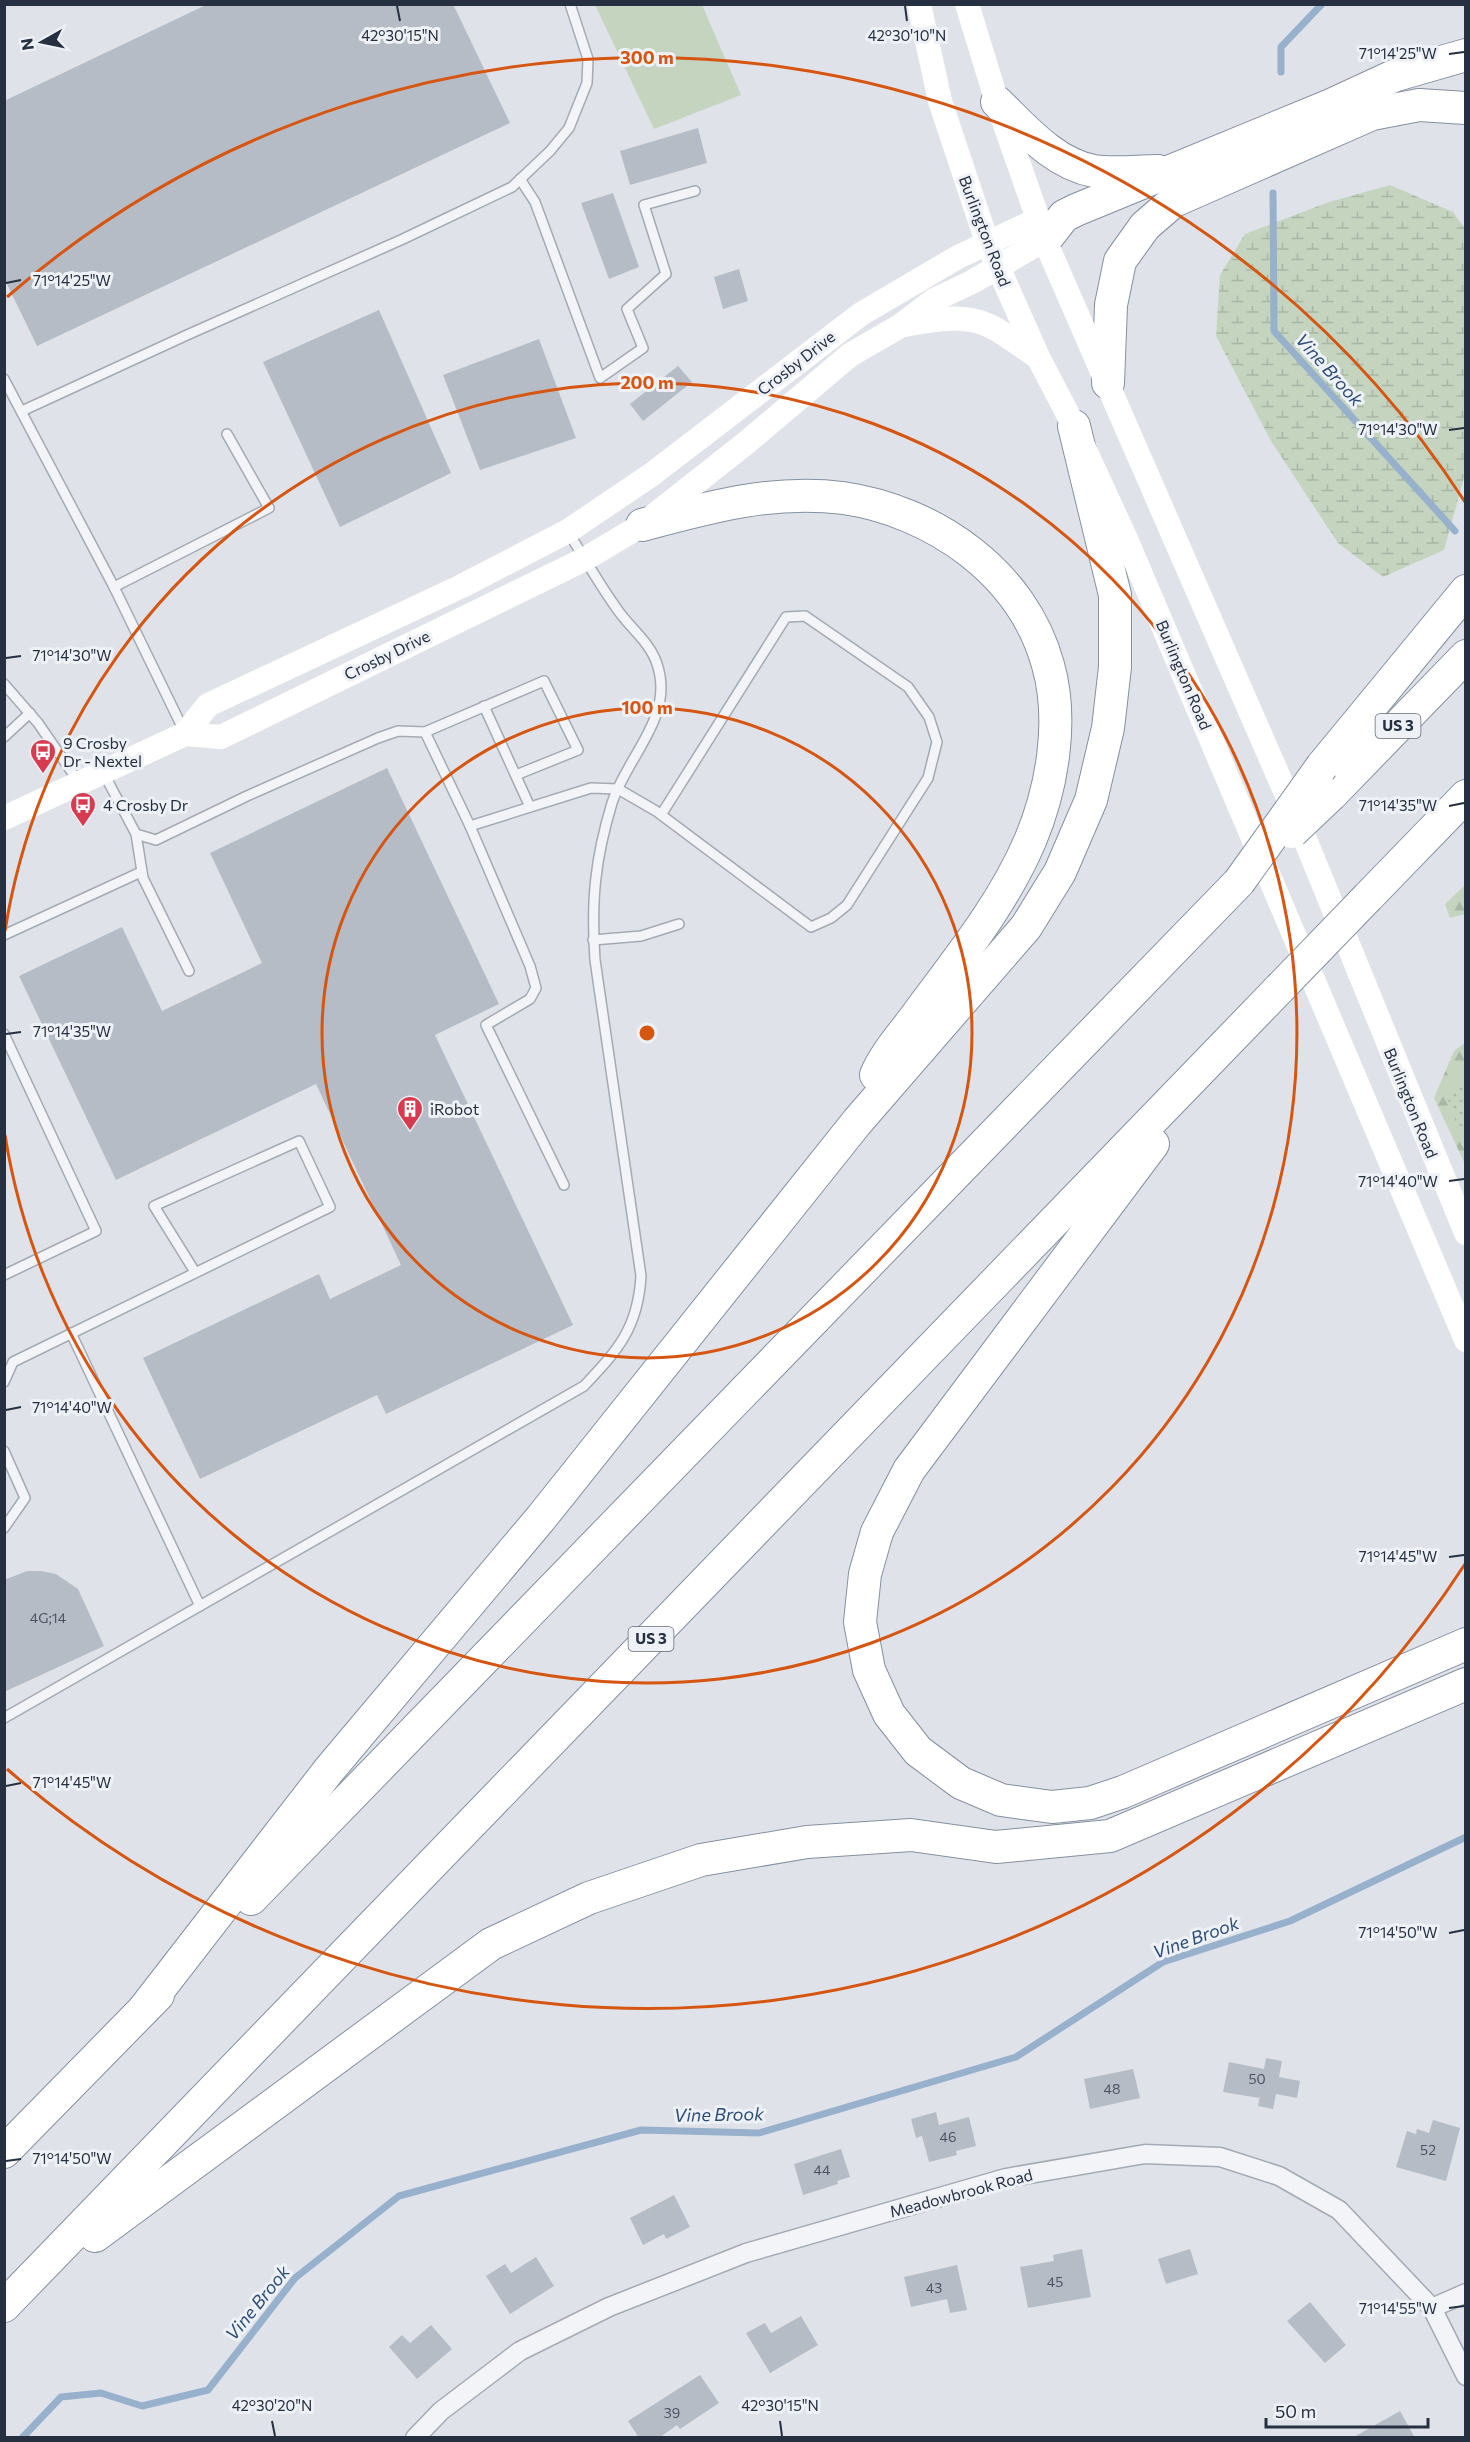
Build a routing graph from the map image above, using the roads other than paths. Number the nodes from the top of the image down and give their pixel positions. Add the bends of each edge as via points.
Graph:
1 (570, 4) edge
2 (919, 4) edge
3 (967, 4) edge
4 (1466, 55) edge
5 (997, 102) junction
6 (1466, 108) edge
7 (1174, 171) junction
8 (520, 179) junction
9 (694, 191) dead end
10 (1050, 224) junction
11 (987, 242) junction
12 (998, 267) junction
13 (900, 326) junction
14 (1038, 357) junction
15 (4, 379) edge
16 (1108, 383) junction
17 (22, 411) junction
18 (1074, 426) junction
19 (227, 434) dead end
20 (642, 525) junction
21 (568, 531) junction
22 (585, 559) junction
23 (114, 587) junction
24 (1466, 591) edge
25 (1466, 656) edge
26 (4, 684) edge
27 (484, 706) junction
28 (30, 713) junction
29 (425, 732) junction
30 (185, 734) junction
31 (4, 736) edge
32 (103, 772) junction
33 (516, 775) junction
34 (1327, 781) junction
35 (79, 783) junction
36 (618, 789) junction
37 (1466, 796) edge
38 (530, 807) junction
39 (661, 815) junction
40 (4, 818) edge
41 (470, 826) junction
42 (136, 834) junction
43 (141, 872) junction
44 (679, 924) dead end
45 (4, 935) edge
46 (593, 940) junction
47 (189, 971) dead end
48 (1238, 1032) junction
49 (4, 1034) edge
50 (856, 1122) junction
51 (564, 1185) dead end
52 (1466, 1233) edge
53 (195, 1272) junction
54 (4, 1275) edge
55 (71, 1333) junction
56 (1466, 1340) edge
57 (9, 1361) edge
58 (4, 1382) edge
59 (4, 1450) edge
60 (4, 1528) edge
61 (200, 1606) junction
62 (1466, 1644) edge
63 (1466, 1684) edge
64 (4, 1718) edge
65 (144, 2009) junction
66 (4, 2152) edge
67 (1466, 2293) edge
68 (13, 2298) edge
69 (1431, 2308) junction
70 (1466, 2376) edge
71 (415, 2438) edge

1 - 8 lane via 588,59 587,83 569,128
2 - 11 main road, Burlington Road via 940,101
3 - 5 main road, Burlington Road
4 - 7 highway via 1396,75
5 - 7 highway via 1069,163 1094,171
5 - 10 main road, Burlington Road
6 - 16 highway via 1419,105 1372,114 1174,201 1145,226 1120,261 1111,305
7 - 10 highway
8 - 9 lane via 535,202 600,378 643,348 627,309 666,274 644,205
8 - 17 lane via 512,187 403,239
10 - 11 main road, Crosby Drive
10 - 12 main road, Crosby Drive
10 - 16 main road, Burlington Road
11 - 12 main road, Burlington Road
11 - 21 main road, Crosby Drive via 861,314 651,475
12 - 13 main road, Crosby Drive via 934,300
12 - 14 main road, Burlington Road
13 - 14 main road via 943,318 976,321
13 - 20 main road, Crosby Drive via 850,355
14 - 18 main road, Burlington Road
15 - 17 lane
16 - 52 main road, Burlington Road via 1291,805
17 - 23 lane
18 - 50 highway via 1115,595 1115,667 1108,728 1091,800 1060,872 1026,927
18 - 56 main road, Burlington Road
19 - 23 lane via 269,508
20 - 22 main road, Crosby Drive
20 - 50 highway via 720,504 793,495 843,498 898,511 949,535 984,562 1011,592 1032,626 1048,665 1054,701 1054,743 1048,786 1030,840 989,915 878,1070
21 - 22 lane
21 - 30 main road, Crosby Drive via 462,586 208,705
22 - 30 main road, Crosby Drive via 221,736
22 - 36 lane via 648,647 660,682 656,718
23 - 30 lane
24 - 34 highway
25 - 34 highway, US 3
26 - 28 lane
27 - 29 lane
27 - 33 lane
27 - 33 lane via 544,681 578,750
28 - 31 lane
28 - 35 lane
29 - 41 lane
29 - 42 lane via 398,731 378,738 156,840
30 - 32 main road, Crosby Drive
32 - 35 main road, Crosby Drive
32 - 42 lane
33 - 38 lane
34 - 65 highway, bridge via 1239,882
35 - 40 main road, Crosby Drive
36 - 38 lane via 591,788
36 - 39 lane
36 - 46 lane via 596,861
37 - 48 highway, US 3, bridge
38 - 41 lane
39 - 39 lane via 786,617 805,616 908,687 929,717 937,742 928,778 847,905 811,927
41 - 51 lane via 536,988 530,999 486,1025
42 - 43 lane
43 - 45 lane
43 - 47 lane
44 - 46 lane via 641,936
46 - 61 lane via 641,1276 637,1310 612,1357 584,1386
48 - 62 highway via 909,1470 877,1532 865,1574 860,1622 869,1670 889,1714 918,1751 961,1783 1000,1800 1052,1807 1090,1803 1123,1792
48 - 68 highway, US 3
49 - 54 lane via 96,1231
50 - 65 highway via 541,1518 329,1770
53 - 53 lane via 330,1207 299,1141 154,1206
53 - 55 lane
55 - 57 lane
55 - 61 lane
57 - 58 lane
59 - 60 lane via 25,1498
61 - 64 lane
63 - 68 highway via 1110,1836 996,1847 911,1835 807,1842 701,1860 589,1898 491,1944
65 - 66 highway
67 - 69 street
69 - 70 street, Meadowbrook Road
69 - 71 street, Meadowbrook Road via 1339,2210 1279,2176 1220,2157 1145,2154 1006,2178 746,2253 609,2307 520,2351 441,2411

